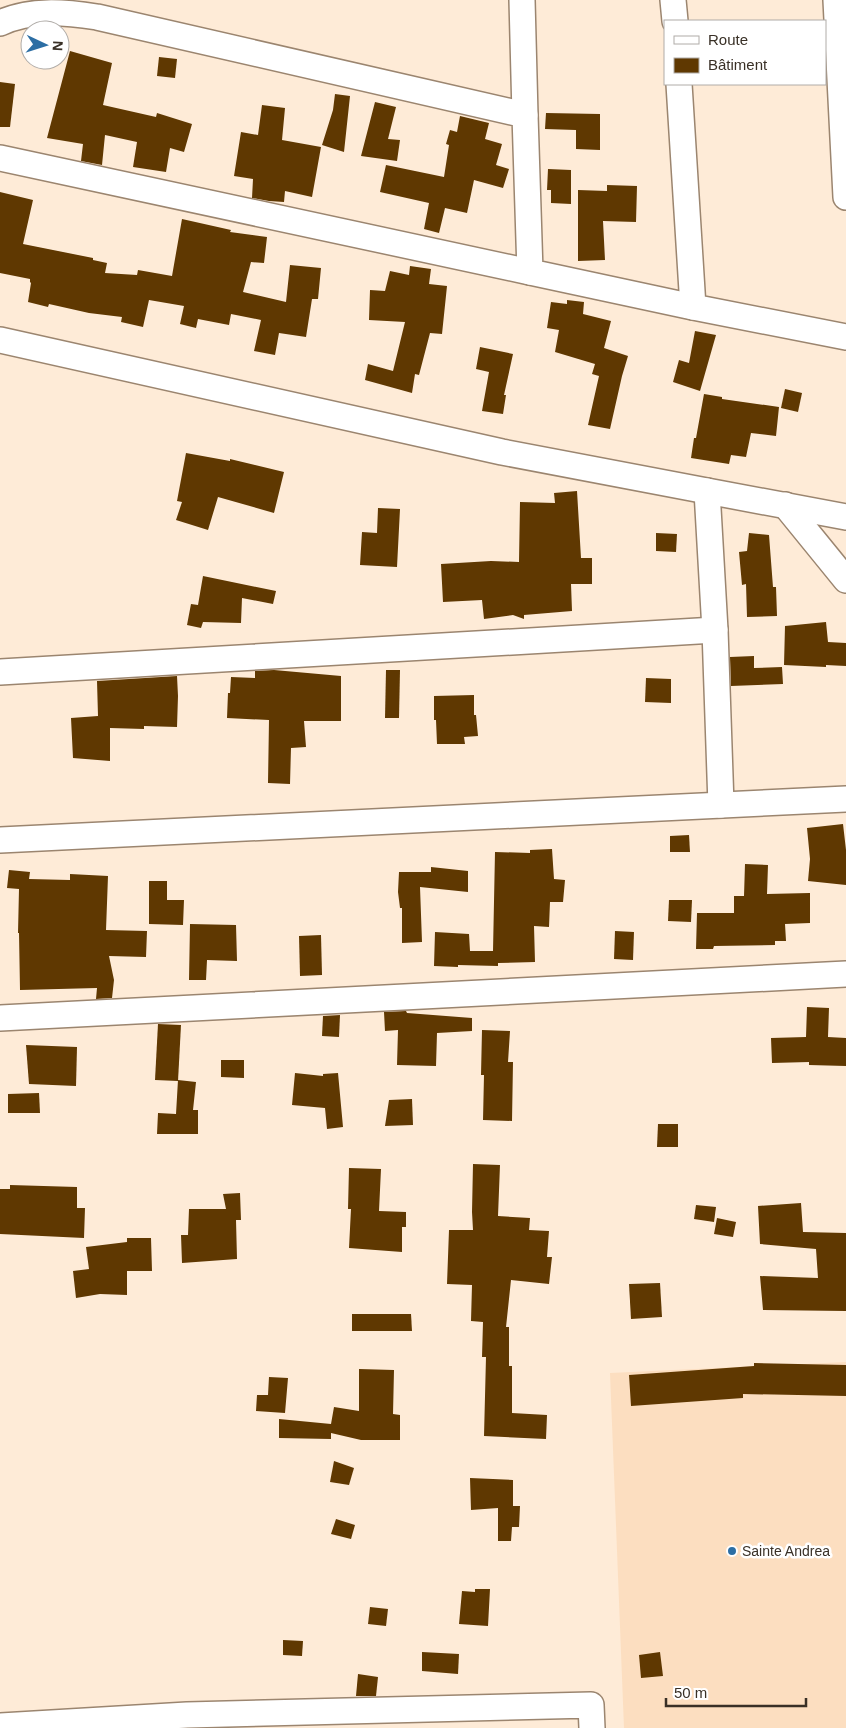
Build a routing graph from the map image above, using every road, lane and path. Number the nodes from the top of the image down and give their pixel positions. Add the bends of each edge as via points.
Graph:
1 (522, 0) edge
2 (673, 0) edge
3 (839, 4) edge
4 (675, 20) edge
5 (0, 23) edge
6 (679, 85) edge
7 (525, 115) junction
8 (0, 158) edge
9 (845, 159) edge
10 (846, 197) edge
11 (530, 272) junction
12 (693, 307) junction
13 (846, 336) edge
14 (0, 340) edge
15 (707, 491) junction
16 (785, 506) junction
17 (846, 517) edge
18 (846, 580) edge
19 (715, 630) junction
20 (0, 672) edge
21 (846, 798) edge
22 (721, 805) junction
23 (0, 840) edge
24 (846, 974) edge
25 (0, 1018) edge
26 (0, 1726) edge
27 (592, 1728) edge

1 - 7 street
2 - 4 street
3 - 9 street
5 - 7 street via 40,12 67,12
6 - 12 street
7 - 11 street
8 - 11 street
9 - 10 street
11 - 12 street
12 - 13 street
14 - 15 street via 502,452
15 - 16 street
15 - 19 street
16 - 17 street
16 - 18 street
19 - 20 street
19 - 22 street
21 - 22 street
22 - 23 street
24 - 25 street
26 - 27 street via 188,1715 591,1705

